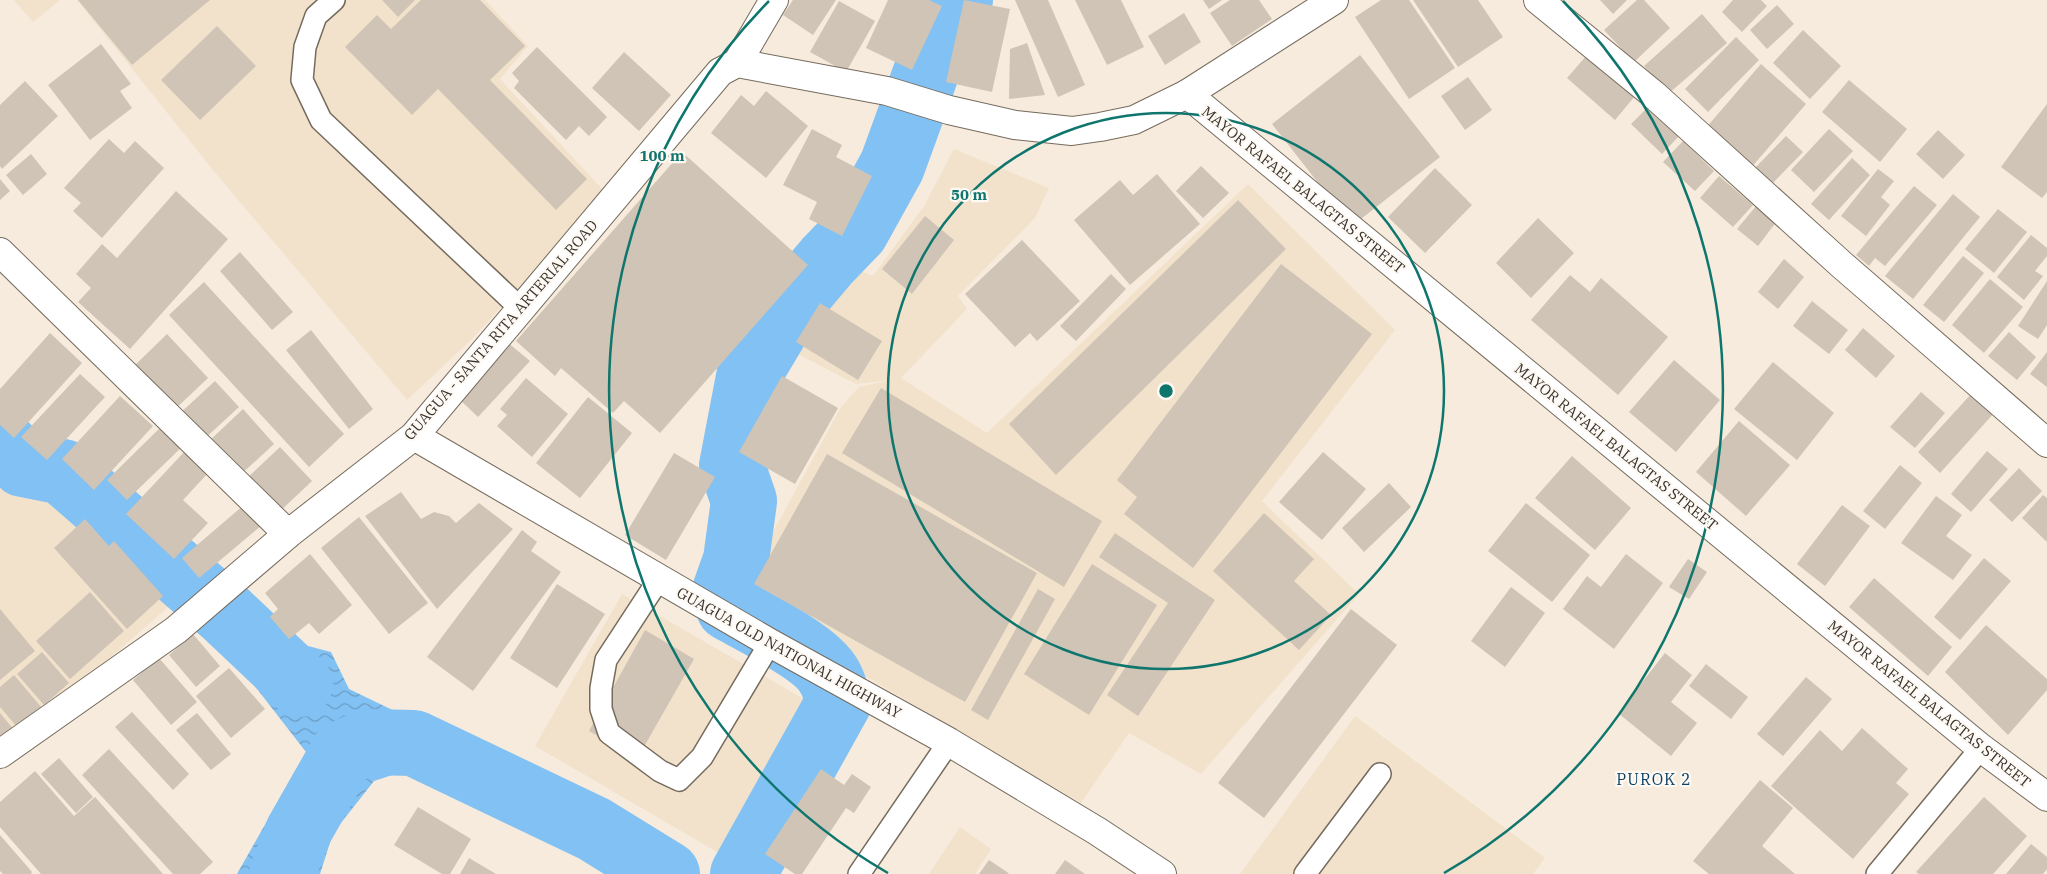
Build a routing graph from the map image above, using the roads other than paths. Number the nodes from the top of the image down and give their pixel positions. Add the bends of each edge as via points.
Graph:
1 (334, 0) edge
2 (774, 0) edge
3 (1334, 0) edge
4 (1538, 0) edge
5 (737, 63) junction
6 (1187, 94) junction
7 (0, 252) edge
8 (521, 309) junction
9 (414, 436) junction
10 (2047, 443) edge
11 (288, 534) junction
12 (659, 579) junction
13 (779, 648) junction
14 (949, 742) junction
15 (1981, 748) junction
16 (0, 754) edge
17 (1380, 774) dead end
18 (2047, 797) edge
19 (859, 874) edge
20 (1162, 874) edge
21 (1305, 874) edge
22 (1877, 874) edge

1 - 8 lane via 316,16 305,47 302,80 321,120
2 - 5 main road
3 - 6 main road
4 - 10 main road via 1653,94 1842,265
5 - 6 main road via 887,91 1015,125 1072,131 1134,120
5 - 8 main road, GUAGUA - SANTA RITA ARTERIAL ROAD via 720,72
6 - 15 main road, MAYOR RAFAEL BALAGTAS STREET
7 - 11 main road
8 - 9 main road, GUAGUA - SANTA RITA ARTERIAL ROAD
9 - 11 main road, GUAGUA - SANTA RITA ARTERIAL ROAD
9 - 12 main road, GUAGUA OLD NATIONAL HIGHWAY
11 - 16 main road, GUAGUA - SANTA RITA ARTERIAL ROAD via 176,630
12 - 13 main road, GUAGUA OLD NATIONAL HIGHWAY
12 - 13 lane via 606,660 601,709 609,733 660,771 679,780 702,757
13 - 14 main road, GUAGUA OLD NATIONAL HIGHWAY
14 - 19 lane
14 - 20 main road, GUAGUA OLD NATIONAL HIGHWAY
15 - 18 main road, MAYOR RAFAEL BALAGTAS STREET
15 - 22 lane
17 - 21 lane

